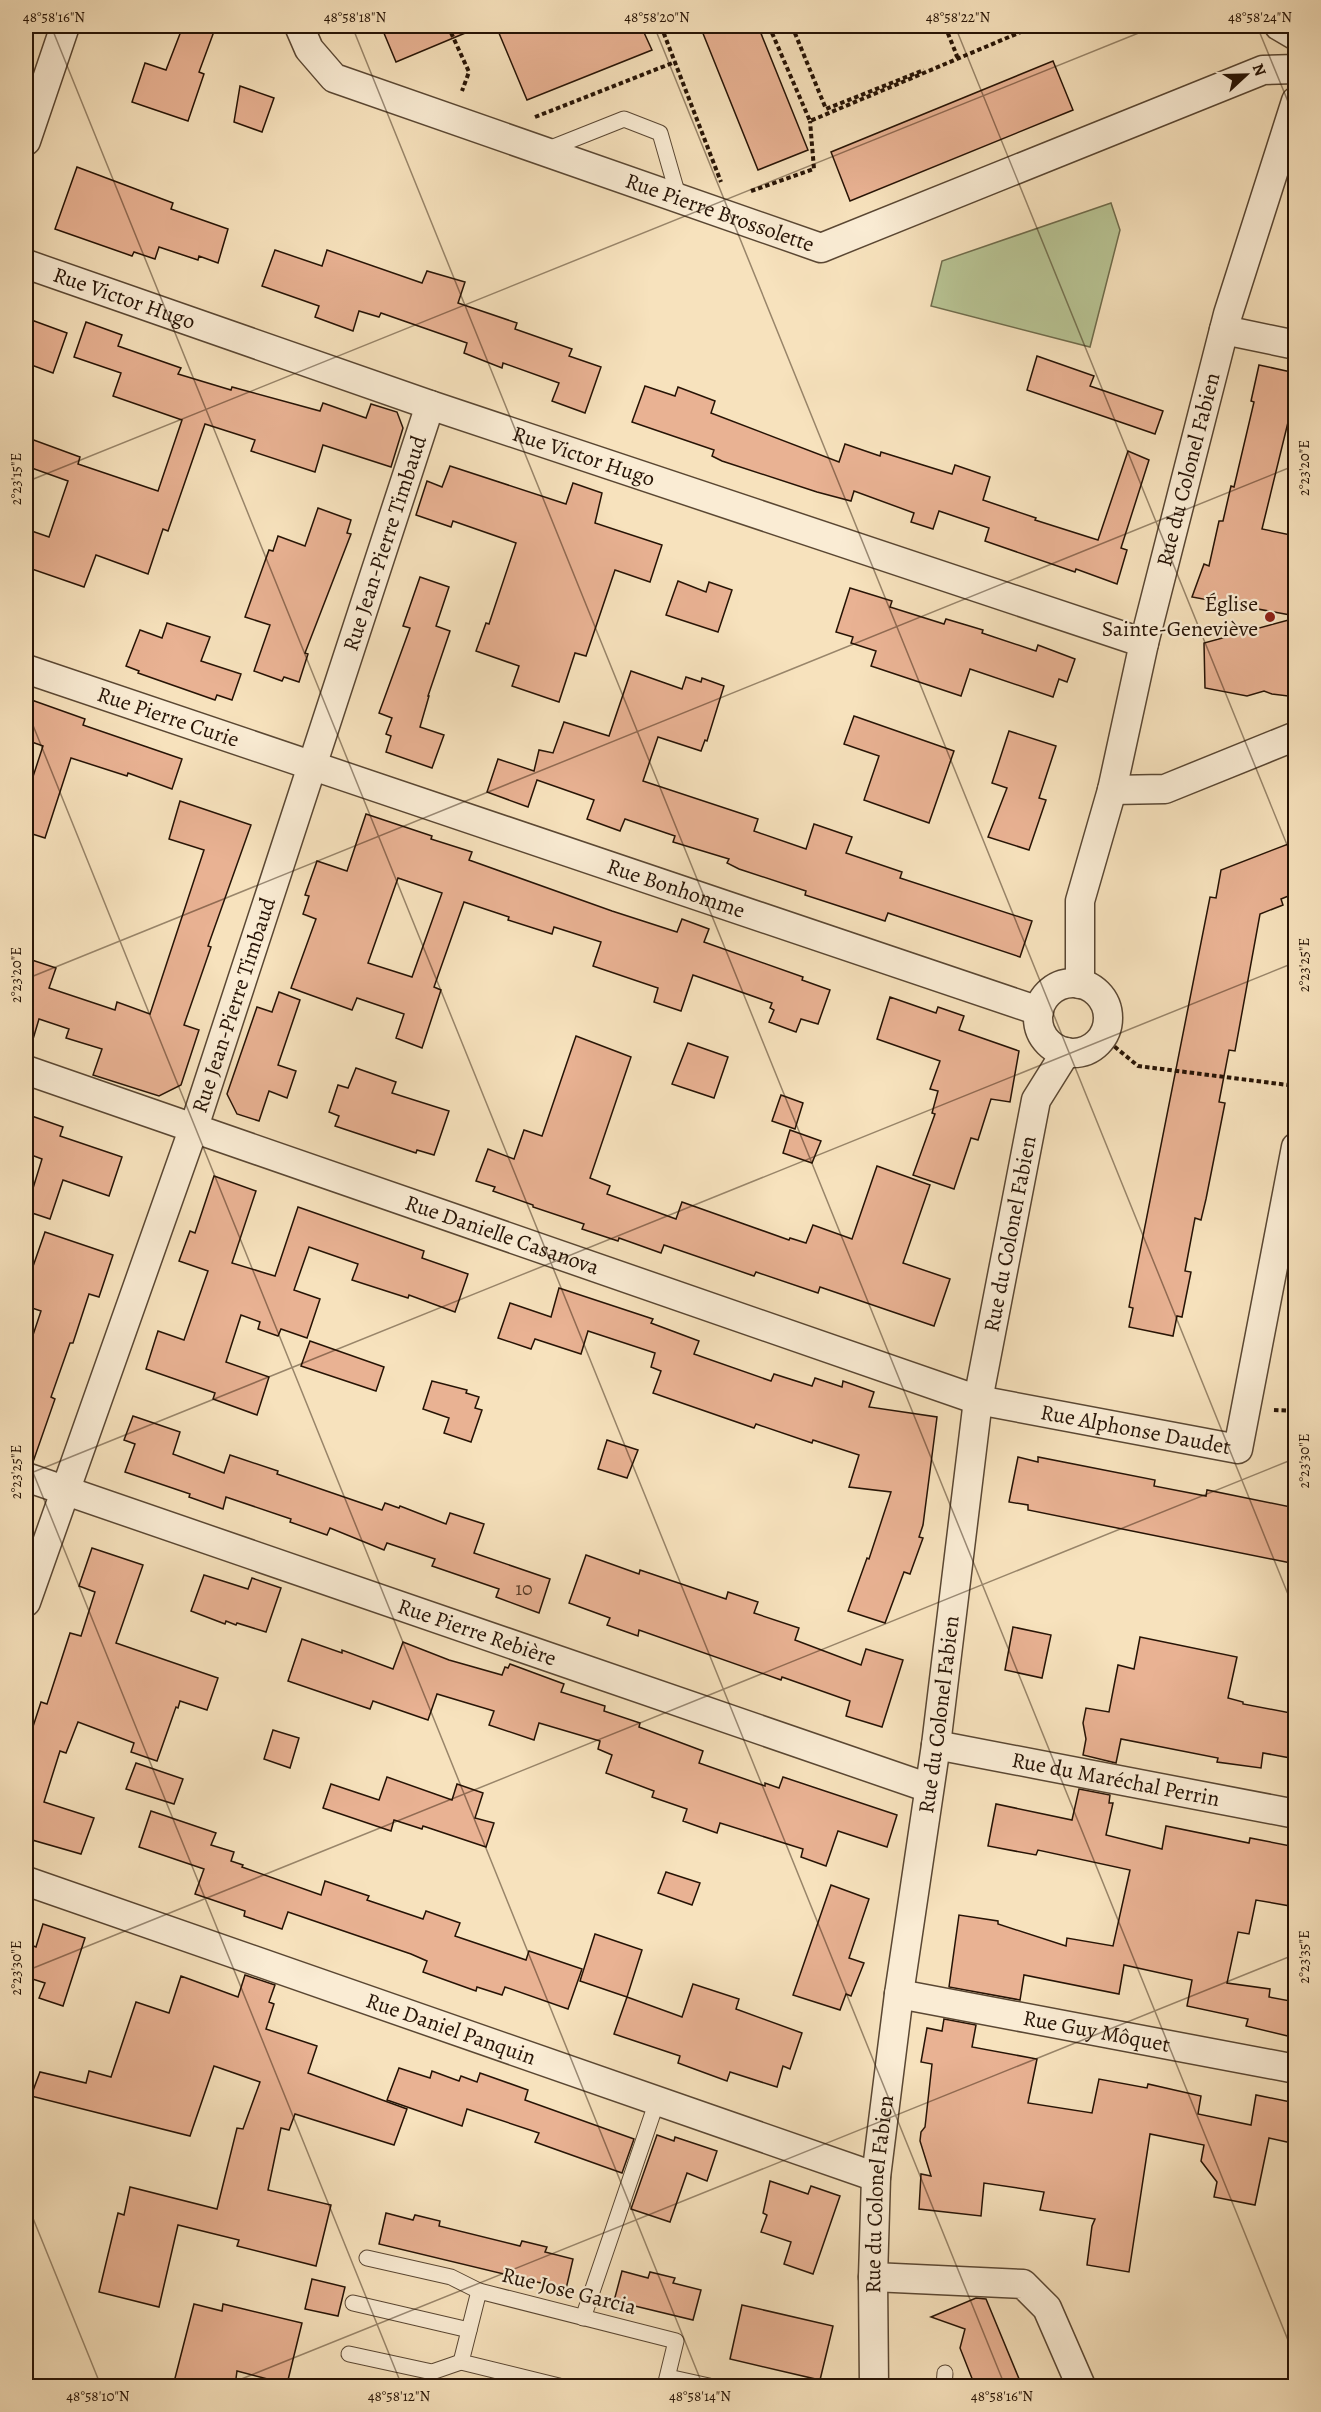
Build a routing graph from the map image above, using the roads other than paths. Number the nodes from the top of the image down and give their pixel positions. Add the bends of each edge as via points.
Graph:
1 (65, 26) edge
2 (299, 26) edge
3 (1279, 26) edge
4 (1296, 36) edge
5 (1296, 69) edge
6 (1296, 101) edge
7 (26, 141) edge
8 (543, 151) junction
9 (679, 199) junction
10 (26, 264) edge
11 (1224, 330) junction
12 (1296, 345) edge
13 (430, 405) junction
14 (1144, 643) junction
15 (26, 669) edge
16 (1296, 736) edge
17 (310, 767) junction
18 (1112, 790) junction
19 (1080, 984) junction
20 (1039, 1011) junction
21 (1066, 1052) junction
22 (26, 1070) edge
23 (194, 1127) junction
24 (1296, 1147) edge
25 (978, 1400) junction
26 (26, 1477) edge
27 (64, 1490) junction
28 (26, 1602) edge
29 (936, 1745) junction
30 (929, 1788) junction
31 (1296, 1814) edge
32 (26, 1881) edge
33 (899, 1994) junction
34 (1296, 2069) edge
35 (657, 2101) junction
36 (876, 2177) junction
37 (367, 2258) dead end
38 (873, 2277) junction
39 (478, 2291) junction
40 (353, 2303) dead end
41 (583, 2318) junction
42 (469, 2330) junction
43 (349, 2354) dead end
44 (461, 2362) junction
45 (666, 2382) edge
46 (559, 2386) edge
47 (709, 2386) edge
48 (874, 2386) edge
49 (1081, 2386) edge

1 - 7 street
2 - 8 street, Rue Pierre Brossolette via 309,50 334,78
3 - 4 street
5 - 9 street, Rue Pierre Brossolette via 1263,70 821,248
6 - 11 street, Rue du Colonel Fabien
8 - 9 street, Rue Pierre Brossolette
8 - 9 lane via 624,119 660,133
10 - 13 street, Rue Victor Hugo
11 - 12 street
11 - 14 street, Rue du Colonel Fabien
13 - 14 street, Rue Victor Hugo
13 - 17 street, Rue Jean-Pierre Timbaud
14 - 18 street, Rue du Colonel Fabien
15 - 17 street, Rue Pierre Curie
16 - 18 street via 1165,789
17 - 20 street, Rue Bonhomme
17 - 23 street, Rue Jean-Pierre Timbaud
18 - 19 street, Rue du Colonel Fabien via 1080,901
19 - 20 street via 1059,986 1043,1001
19 - 21 street via 1100,995 1108,1016 1103,1037 1087,1050
20 - 21 street via 1042,1033 1056,1049
21 - 25 street, Rue du Colonel Fabien via 1036,1100
22 - 23 street, Rue Danielle Casanova
23 - 25 street, Rue Danielle Casanova
23 - 27 street, Rue Jean-Pierre Timbaud
24 - 25 street, Rue Alphonse Daudet via 1238,1449
25 - 29 street, Rue du Colonel Fabien
26 - 27 street, Rue Pierre Rebière
27 - 28 street, Rue Jean-Pierre Timbaud
27 - 30 street, Rue Pierre Rebière
29 - 30 street, Rue du Colonel Fabien
29 - 31 street, Rue du Maréchal Perrin
30 - 33 street, Rue du Colonel Fabien
32 - 35 street, Rue Daniel Panquin
33 - 34 street, Rue Guy Môquet
33 - 36 street, Rue du Colonel Fabien
35 - 36 street, Rue Daniel Panquin
35 - 41 lane
36 - 38 street, Rue du Colonel Fabien
37 - 39 lane via 451,2277
38 - 48 street, Rue du Colonel Fabien
38 - 49 street via 1023,2284 1047,2308
39 - 41 lane, Rue Jose Garcia
39 - 42 lane, Rue Jose Garcia
40 - 42 lane
41 - 45 lane, Rue Jose Garcia via 676,2341
42 - 44 lane, Rue Jose Garcia
43 - 44 lane via 432,2372
44 - 46 lane
45 - 47 lane, Rue Jose Garcia

